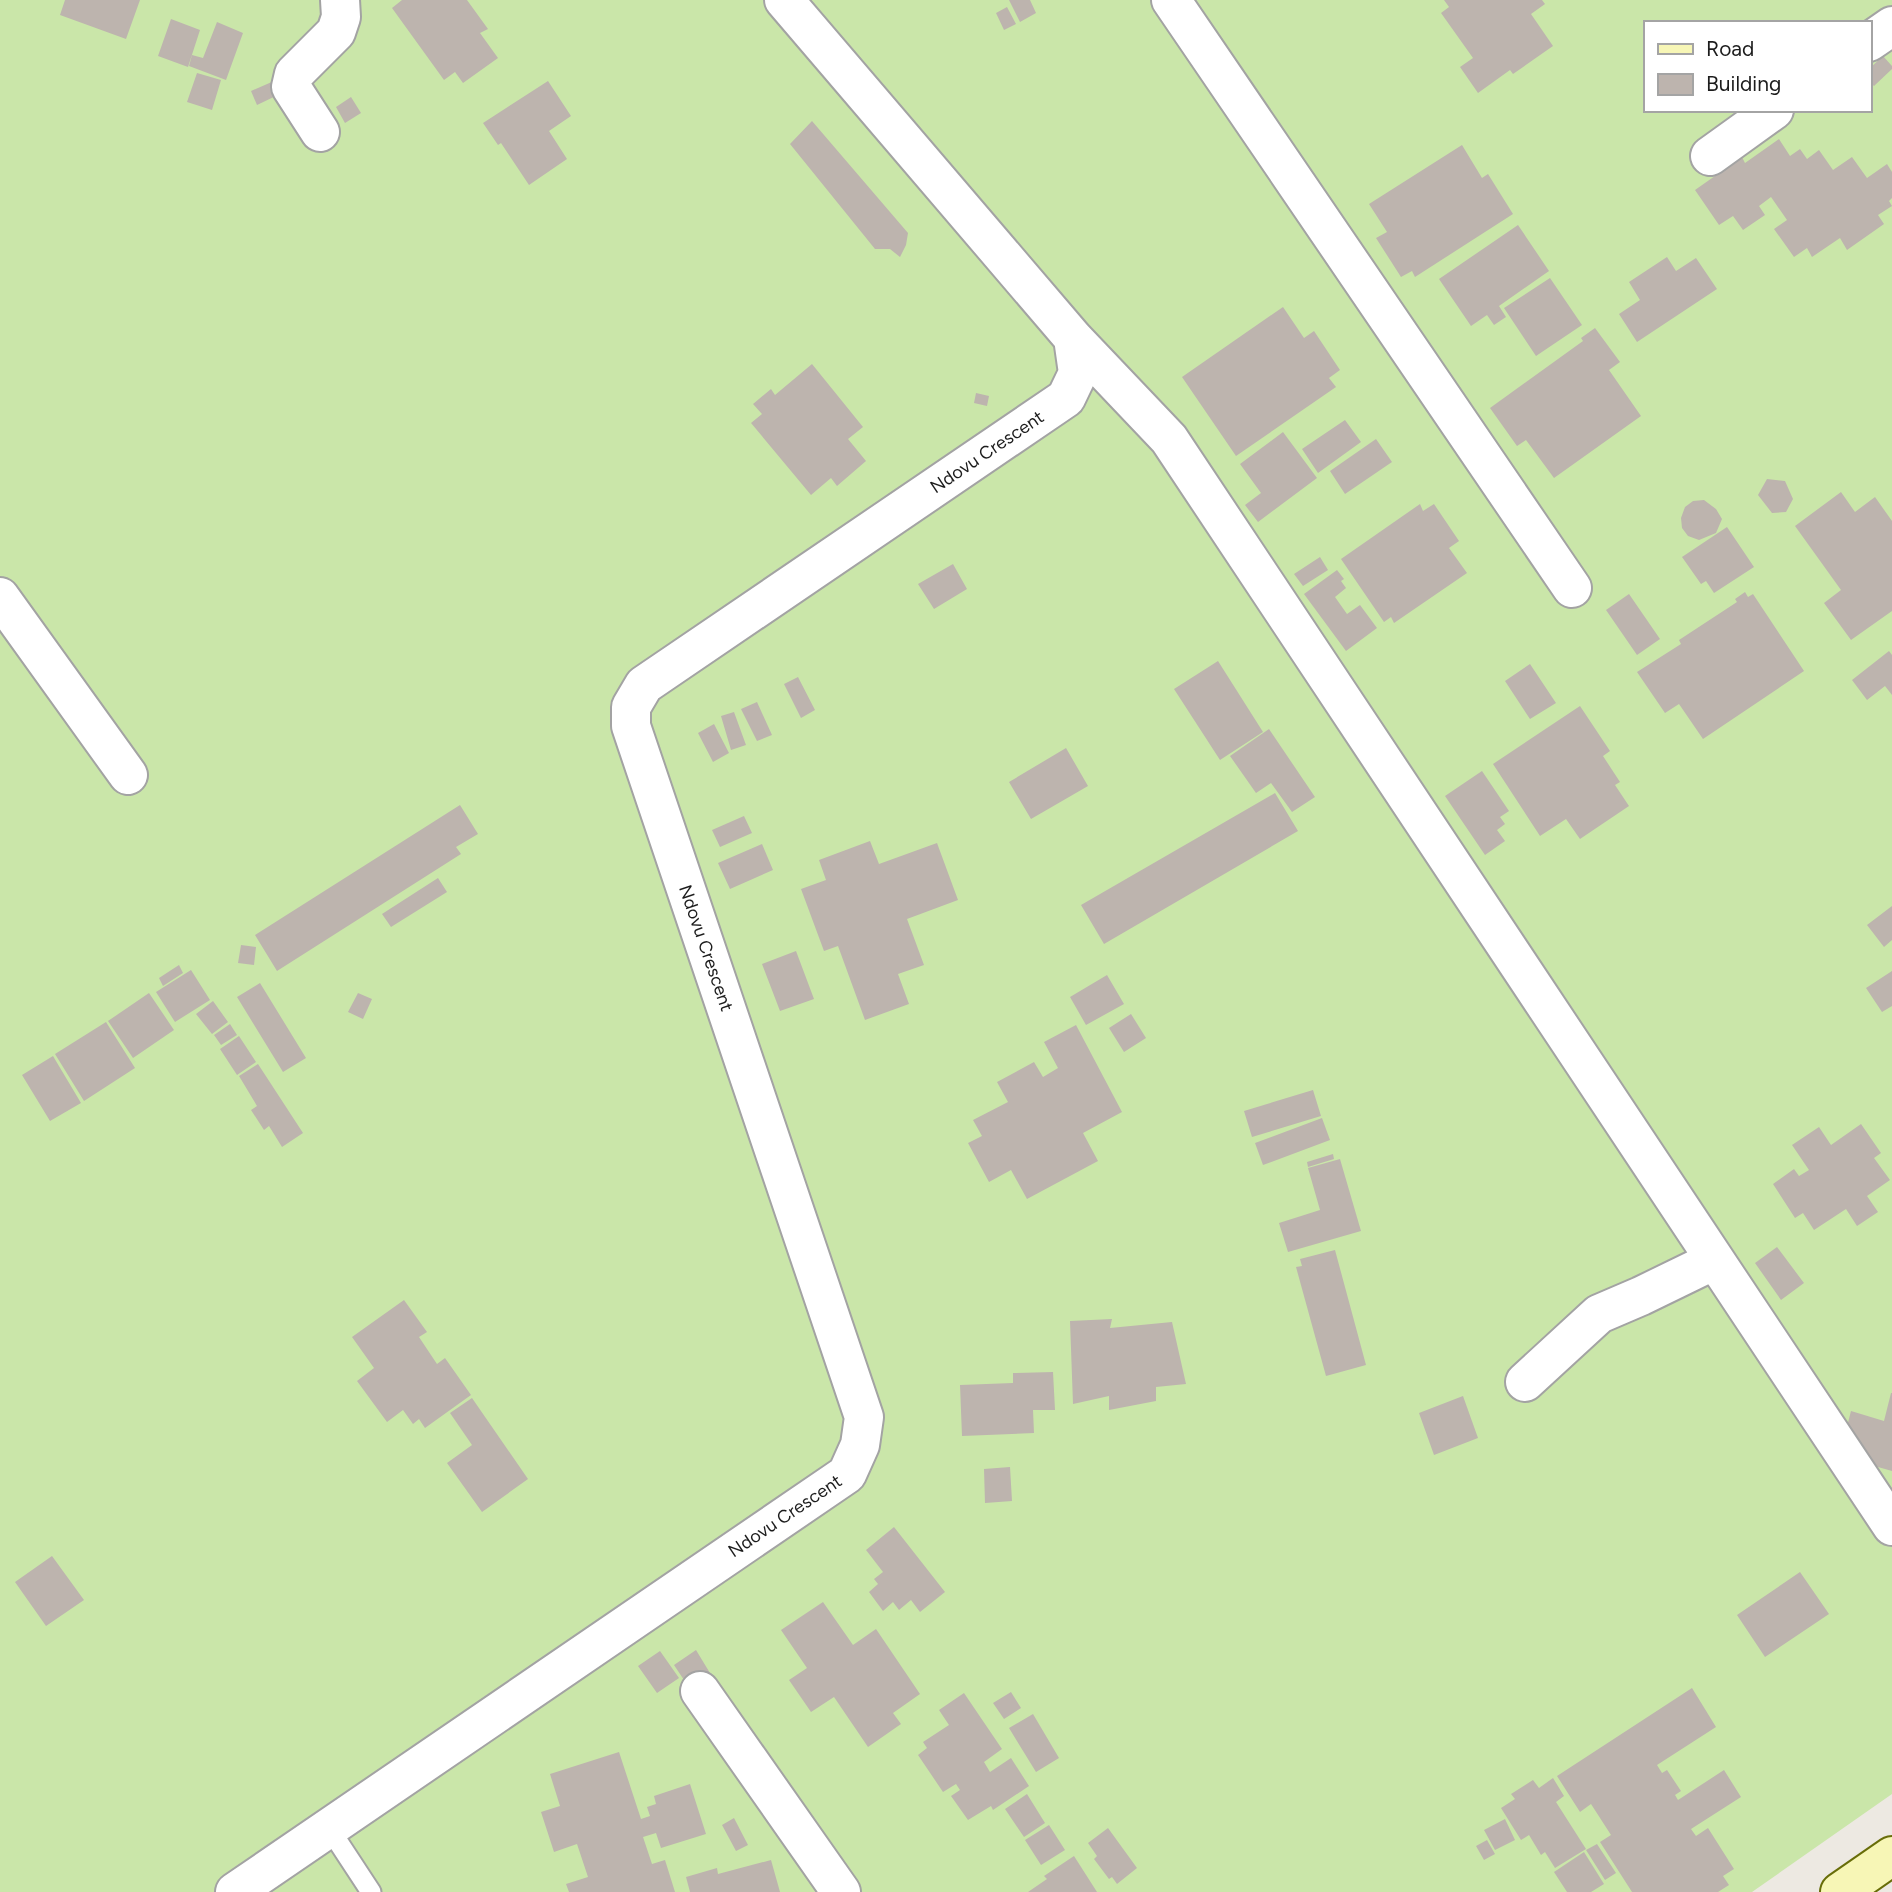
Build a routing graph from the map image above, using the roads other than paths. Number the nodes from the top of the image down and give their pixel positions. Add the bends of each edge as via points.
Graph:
1 (340, 0) edge
2 (784, 0) edge
3 (1171, 0) edge
4 (1892, 26) edge
5 (1871, 41) edge
6 (1771, 112) edge
7 (320, 132) dead end
8 (1710, 156) dead end
9 (1073, 338) junction
10 (1573, 588) dead end
11 (0, 597) edge
12 (128, 775) dead end
13 (1715, 1260) junction
14 (1525, 1382) dead end
15 (1892, 1526) edge
16 (700, 1691) dead end
17 (329, 1828) junction
18 (1892, 1856) edge
19 (235, 1892) edge
20 (371, 1892) edge
21 (841, 1892) edge
22 (1840, 1892) edge

1 - 7 street via 336,32 293,74 291,87
2 - 9 street
3 - 10 street
4 - 5 street
6 - 8 street
9 - 13 street via 1169,439
9 - 17 street, Ndovu Crescent via 1078,373 1066,398 645,685 631,707 631,726 864,1417 860,1445 847,1474
11 - 12 street
13 - 14 street via 1599,1314
13 - 15 street
16 - 21 street
17 - 19 street, Ndovu Crescent
17 - 20 lane
18 - 22 street

